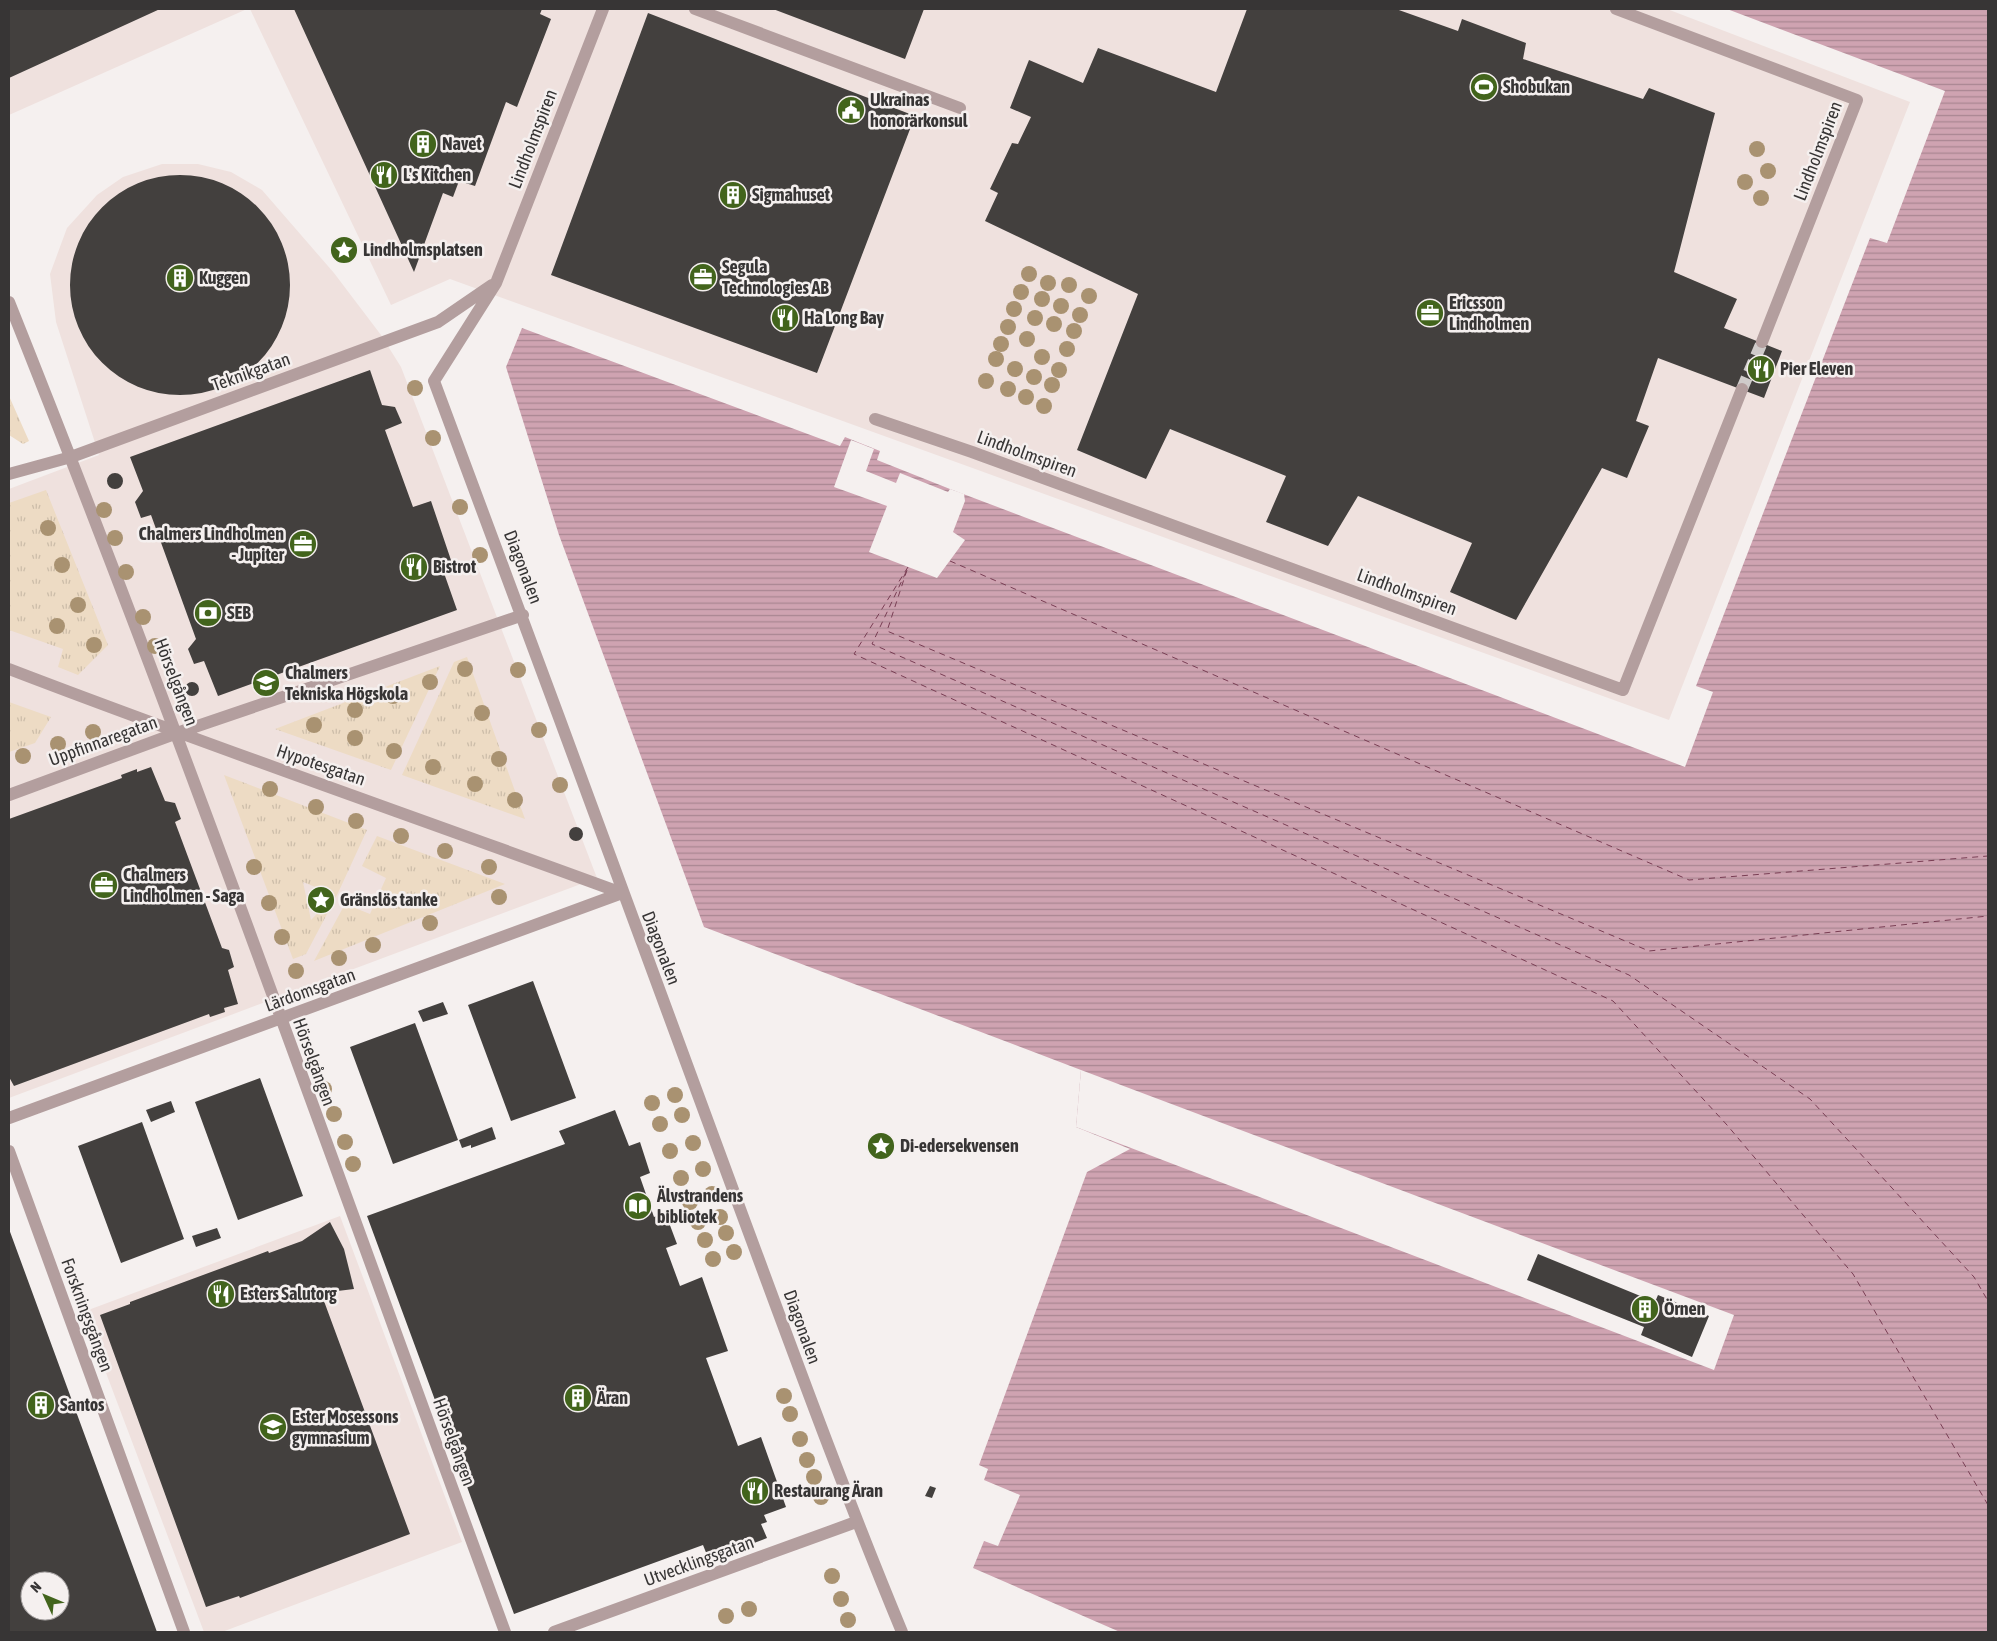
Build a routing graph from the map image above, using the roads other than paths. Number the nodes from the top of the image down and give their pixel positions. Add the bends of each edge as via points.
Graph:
1 (603, 9) edge
2 (695, 9) edge
3 (1616, 9) edge
4 (960, 108) dead end
5 (496, 283) junction
6 (9, 302) edge
7 (1762, 342) tunnel mouth
8 (1742, 389) tunnel mouth
9 (875, 419) dead end
10 (71, 457) junction
11 (9, 474) edge
12 (522, 615) junction
13 (9, 670) edge
14 (177, 733) junction
15 (9, 795) edge
16 (622, 893) junction
17 (280, 1020) junction
18 (9, 1118) edge
19 (9, 1151) edge
20 (856, 1522) junction
21 (184, 1632) edge
22 (505, 1632) edge
23 (554, 1632) edge
24 (902, 1632) edge

1 - 5 street, Lindholmspiren
2 - 4 street
3 - 7 street, Lindholmspiren via 1857,100
5 - 10 street, Teknikgatan via 438,322
5 - 12 street, Diagonalen via 434,381
6 - 10 street
8 - 9 street, Lindholmspiren via 1623,690
10 - 11 street, Teknikgatan
10 - 14 street, Hörselgången
12 - 14 street, Uppfinnaregatan
12 - 16 street, Diagonalen
13 - 14 street, Hypotesgatan
14 - 15 street, Uppfinnaregatan
14 - 16 street, Hypotesgatan
14 - 17 street, Hörselgången
16 - 17 street, Lärdomsgatan
16 - 20 street, Diagonalen
17 - 18 street, Lärdomsgatan
17 - 22 street, Hörselgången
19 - 21 street, Forskningsgången
20 - 23 street, Utvecklingsgatan
20 - 24 street, Diagonalen

